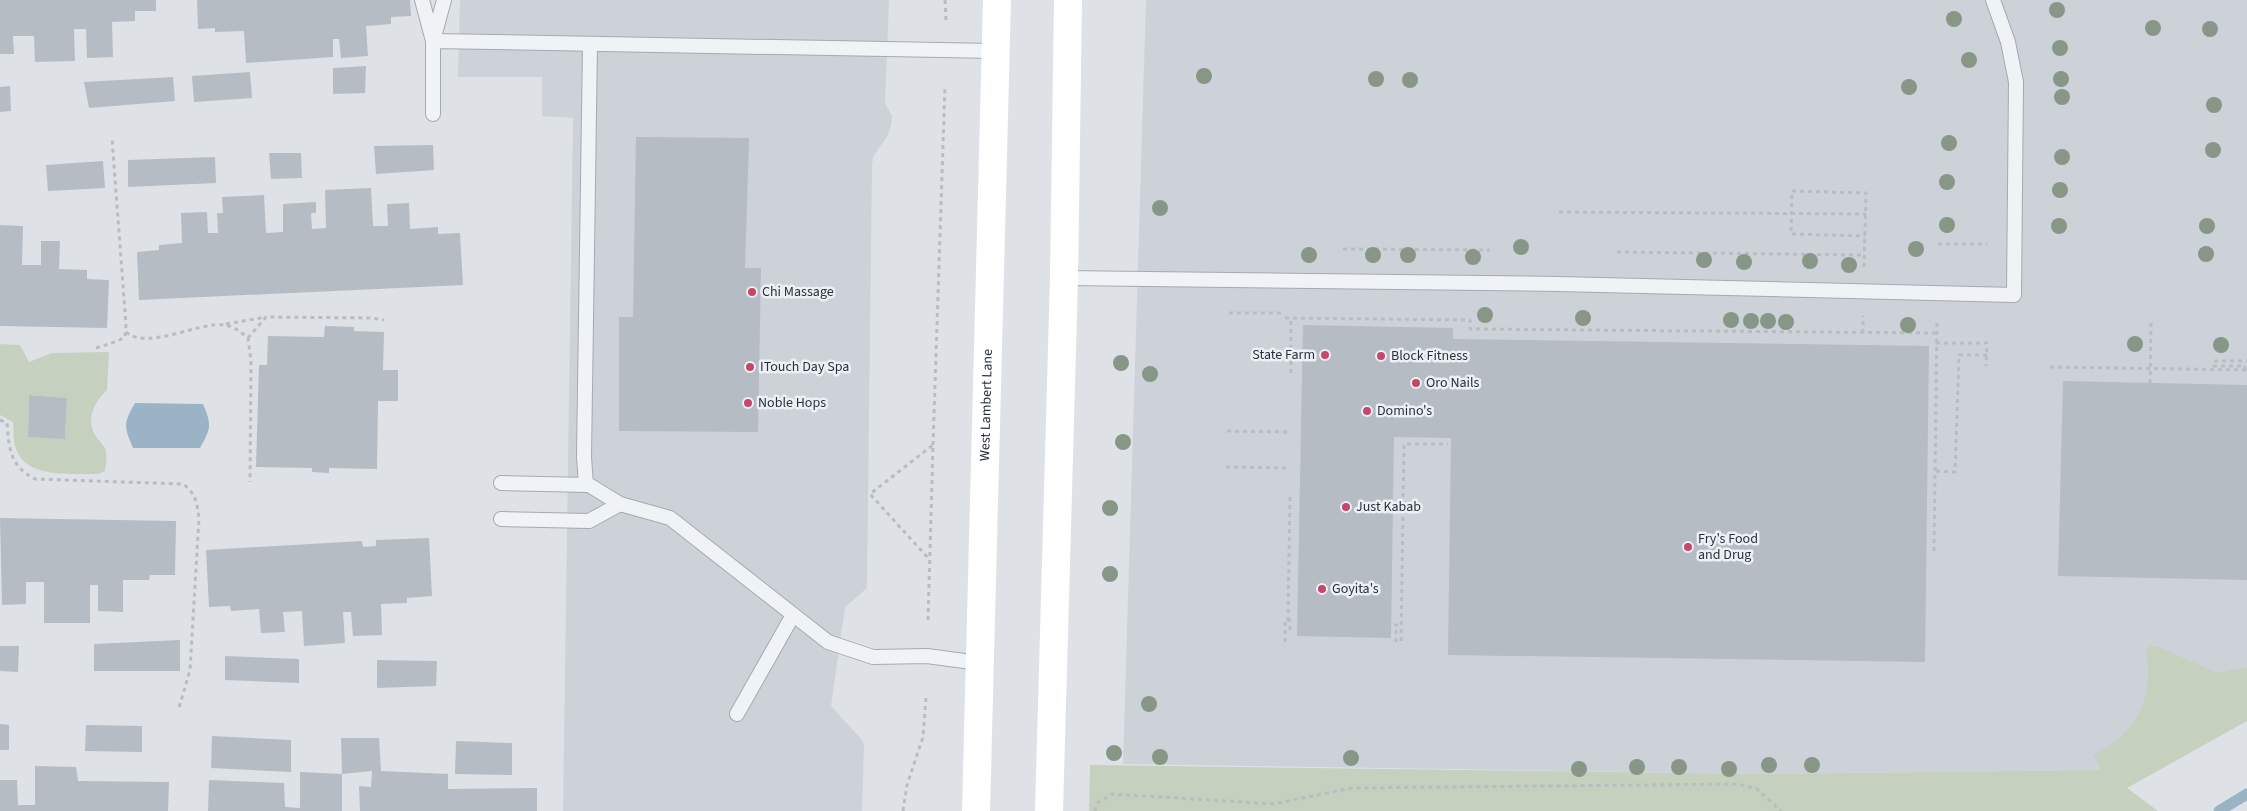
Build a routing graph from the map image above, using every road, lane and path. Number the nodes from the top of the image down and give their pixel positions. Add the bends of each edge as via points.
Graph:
1 (422, 0) edge
2 (444, 0) edge
3 (945, 0) edge
4 (997, 0) edge
5 (1068, 0) edge
6 (1994, 0) edge
7 (946, 20) dead end
8 (433, 41) junction
9 (590, 44) junction
10 (996, 51) junction
11 (945, 86) dead end
12 (433, 114) dead end
13 (112, 139) dead end
14 (1560, 212) dead end
15 (1792, 212) junction
16 (1866, 214) junction
17 (1865, 236) junction
18 (1938, 244) dead end
19 (1987, 244) dead end
20 (1343, 249) dead end
21 (1490, 250) dead end
22 (1617, 252) dead end
23 (1864, 255) junction
24 (1064, 278) junction
25 (1864, 292) junction
26 (1229, 313) dead end
27 (1285, 313) dead end
28 (266, 316) junction
29 (1285, 318) dead end
30 (1292, 318) junction
31 (1936, 319) dead end
32 (384, 320) dead end
33 (2151, 322) dead end
34 (223, 324) junction
35 (126, 332) junction
36 (1863, 333) junction
37 (1936, 333) junction
38 (248, 338) junction
39 (1936, 343) junction
40 (96, 348) dead end
41 (1987, 355) junction
42 (2247, 361) edge
43 (1986, 366) dead end
44 (2050, 367) dead end
45 (2150, 368) junction
46 (2246, 370) edge
47 (1291, 373) dead end
48 (2150, 383) dead end
49 (0, 420) edge
50 (1227, 430) dead end
51 (1290, 432) dead end
52 (1448, 444) dead end
53 (933, 445) junction
54 (1226, 468) dead end
55 (1290, 468) dead end
56 (1936, 471) junction
57 (250, 482) dead end
58 (502, 483) dead end
59 (586, 485) junction
60 (865, 493) dead end
61 (870, 494) junction
62 (1290, 495) dead end
63 (620, 504) junction
64 (501, 519) dead end
65 (1934, 551) dead end
66 (929, 559) junction
67 (793, 615) junction
68 (928, 620) dead end
69 (1288, 620) junction
70 (1346, 625) dead end
71 (1396, 625) junction
72 (1401, 626) junction
73 (1290, 632) dead end
74 (1401, 641) dead end
75 (1285, 642) dead end
76 (1396, 642) dead end
77 (979, 663) junction
78 (926, 698) dead end
79 (178, 711) dead end
80 (737, 714) dead end
81 (904, 811) edge
82 (976, 811) edge
83 (1049, 811) edge
84 (1095, 811) edge
85 (1781, 811) edge

1 - 8 lane
2 - 8 lane
3 - 7 path
4 - 10 main road, West Lambert Lane
5 - 24 main road
6 - 25 lane via 2008,42 2016,82 2014,295
8 - 9 lane
8 - 12 lane
9 - 10 lane
9 - 59 lane
10 - 77 main road, West Lambert Lane
11 - 53 path
13 - 35 path
14 - 15 path
15 - 16 path
15 - 16 path via 1792,191 1866,193
15 - 17 path via 1791,234
16 - 17 path
17 - 23 path
18 - 19 path
20 - 21 path
22 - 23 path
23 - 25 path
24 - 25 lane
24 - 83 main road
25 - 36 path
26 - 27 path
28 - 32 path
28 - 34 path
28 - 38 path
29 - 30 path
30 - 36 path via 1470,320 1470,329
30 - 47 path
31 - 37 path
33 - 45 path
34 - 35 path via 146,338
34 - 38 path via 236,328
35 - 40 path via 125,337 118,341
36 - 37 path
37 - 39 path
38 - 57 path via 251,361
39 - 41 path via 1987,342
39 - 56 path
41 - 43 path
41 - 56 path via 1959,355 1955,472
42 - 46 path via 2214,361 2214,366 2245,366
44 - 45 path
45 - 46 path
45 - 48 path
49 - 79 path via 7,423 14,460 24,473 36,479 183,484 192,490 200,518 191,661
50 - 51 path
52 - 72 path via 1404,444
53 - 61 path
53 - 66 path
54 - 55 path
56 - 65 path
58 - 59 lane
59 - 63 lane
60 - 61 path
61 - 66 path
62 - 69 path
63 - 64 lane via 588,521
63 - 67 lane via 670,518
66 - 68 path
67 - 77 lane via 828,642 873,657 927,656
67 - 80 lane
69 - 73 path
69 - 75 path via 1285,620
70 - 71 path
71 - 72 path
71 - 76 path
72 - 74 path
77 - 82 main road, West Lambert Lane
78 - 81 path via 922,737 907,785
84 - 85 path via 1097,803 1112,794 1273,804 1352,788 1738,784 1757,789

